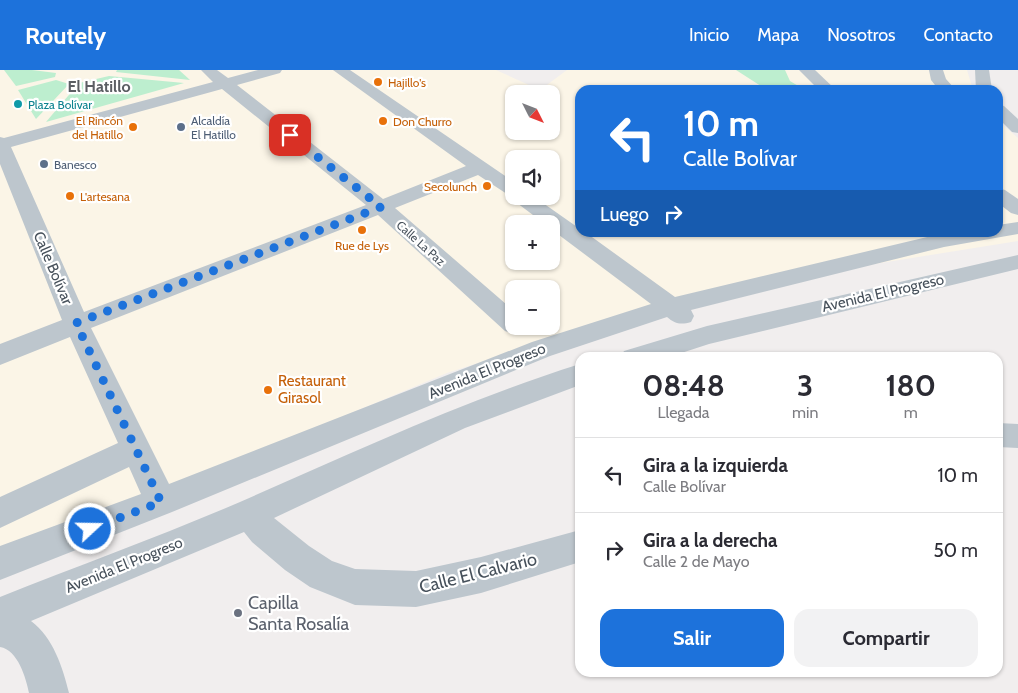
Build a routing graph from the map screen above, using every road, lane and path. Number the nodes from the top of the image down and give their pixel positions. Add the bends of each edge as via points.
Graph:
1 (208, 70) edge
2 (275, 70) edge
3 (340, 70) edge
4 (806, 70) edge
5 (936, 70) edge
6 (982, 70) edge
7 (224, 84) junction
8 (822, 85) edge
9 (943, 85) edge
10 (984, 85) edge
11 (1003, 114) edge
12 (1018, 128) edge
13 (0, 143) edge
14 (480, 167) junction
15 (505, 185) edge
16 (532, 205) edge
17 (381, 207) junction
18 (1018, 228) edge
19 (1003, 230) edge
20 (575, 236) edge
21 (576, 237) edge
22 (961, 237) edge
23 (1018, 262) edge
24 (670, 307) junction
25 (505, 318) edge
26 (76, 323) junction
27 (524, 335) edge
28 (707, 335) junction
29 (540, 349) junction
30 (652, 352) edge
31 (0, 354) edge
32 (575, 376) edge
33 (1003, 435) edge
34 (1018, 436) edge
35 (136, 450) junction
36 (161, 502) junction
37 (0, 513) edge
38 (250, 513) junction
39 (575, 547) edge
40 (0, 563) edge
41 (0, 615) edge
42 (0, 628) edge
43 (49, 693) edge

1 - 7 street, Calle La Paz
2 - 7 street
3 - 14 street
4 - 8 street
5 - 9 street
6 - 10 street
7 - 13 street
7 - 17 street, Calle La Paz
11 - 12 street
13 - 26 street, Calle Bolívar
14 - 15 street
14 - 17 street
16 - 20 street
17 - 25 street, Calle La Paz
17 - 26 street
18 - 19 street
21 - 24 street
22 - 24 street, Avenida El Progreso
23 - 28 street, Avenida El Progreso
24 - 28 street
24 - 29 street, Avenida El Progreso
26 - 31 street
26 - 35 street, Calle Bolívar
27 - 29 street, Calle La Paz
28 - 30 street, Avenida El Progreso
29 - 36 street, Avenida El Progreso
32 - 38 street, Avenida El Progreso via 438,428
33 - 34 street
35 - 36 street, Calle Bolívar
35 - 37 street
36 - 40 street, Avenida El Progreso
38 - 39 street, Calle El Calvario via 264,531 296,558 322,575 356,587 416,589 480,575
38 - 41 street, Avenida El Progreso
42 - 43 street via 14,630 26,641 37,658

